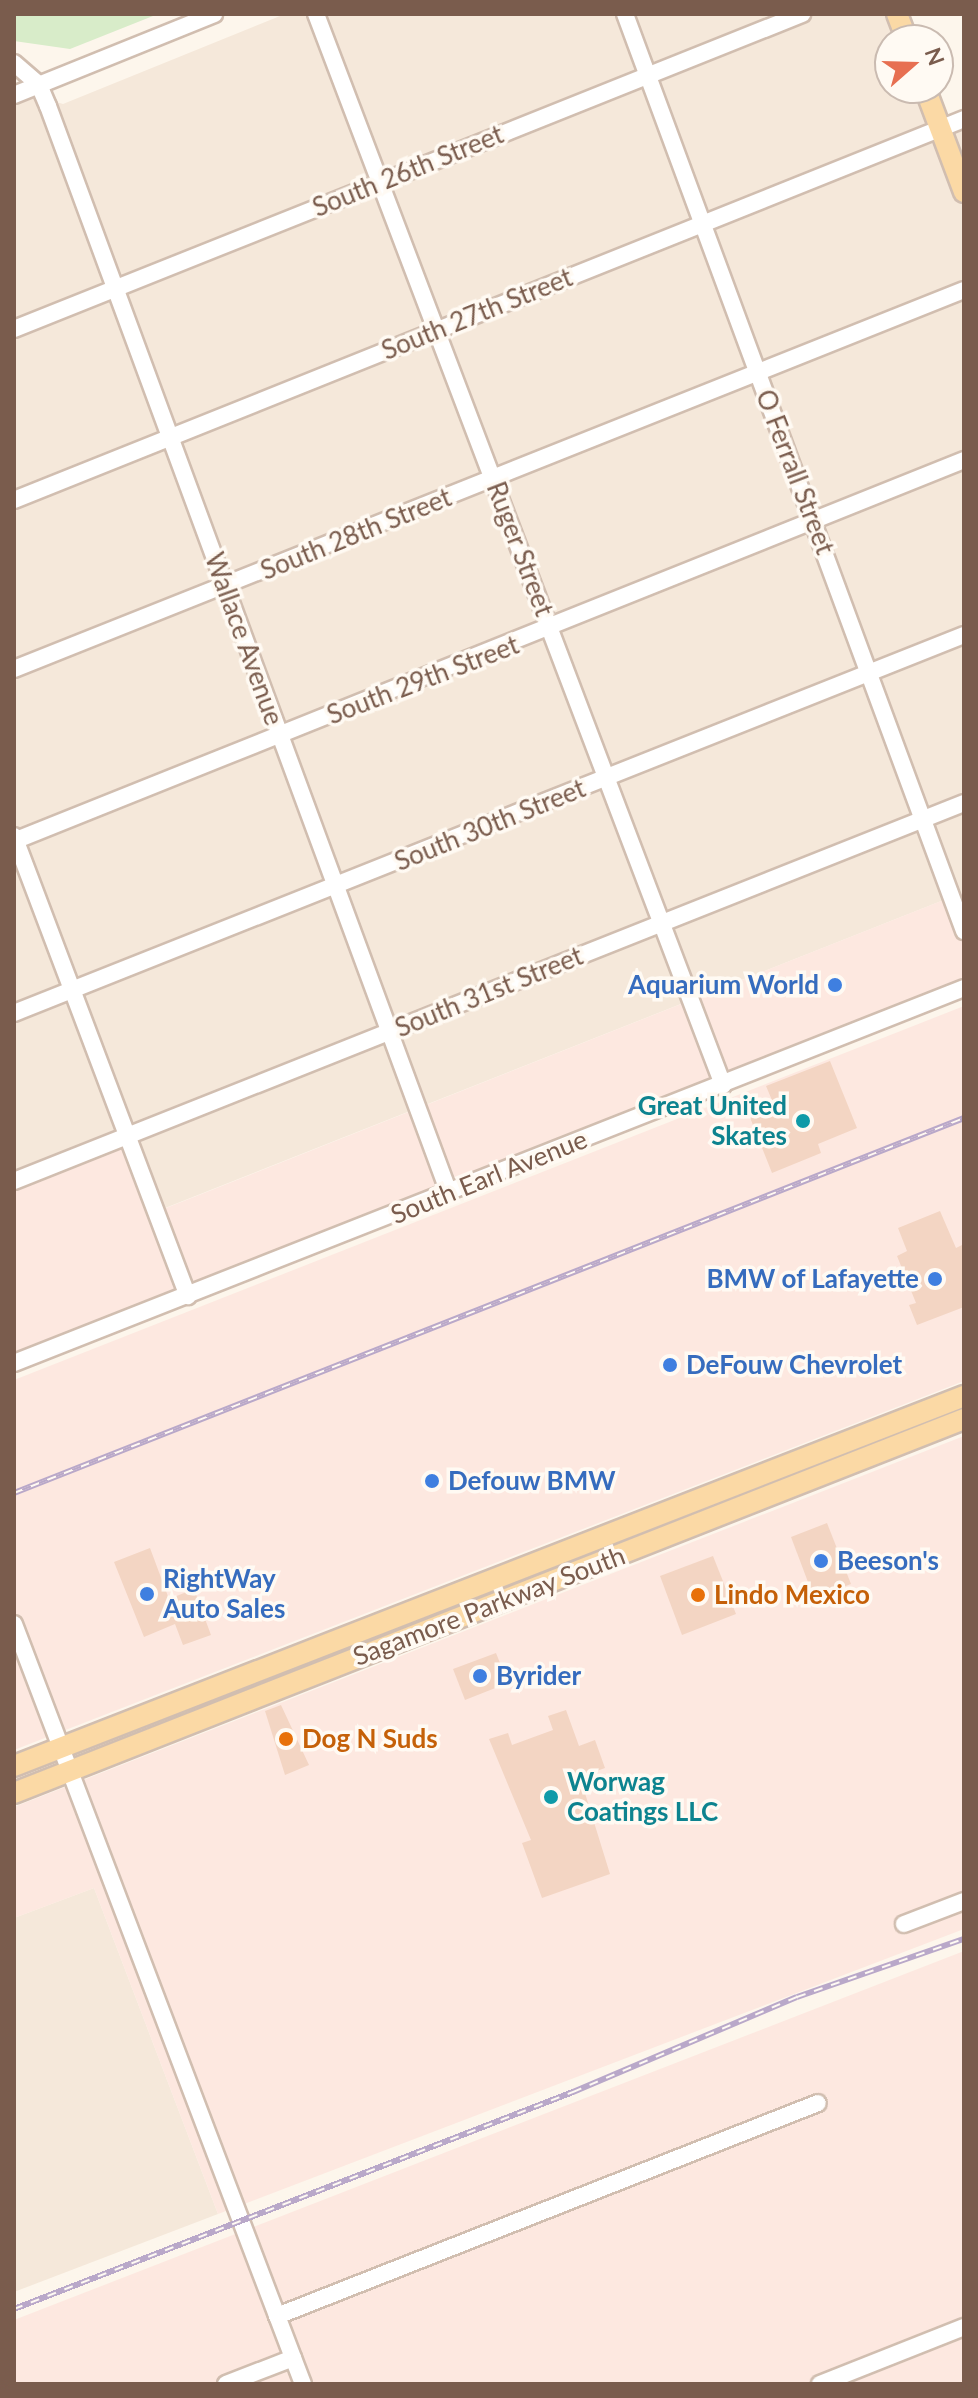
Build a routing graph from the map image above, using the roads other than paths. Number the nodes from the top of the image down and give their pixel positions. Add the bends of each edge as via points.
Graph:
1 (214, 14) edge
2 (316, 14) edge
3 (625, 14) edge
4 (802, 14) edge
5 (14, 63) edge
6 (648, 74) junction
7 (45, 83) junction
8 (14, 95) edge
9 (931, 104) edge
10 (964, 119) edge
11 (940, 129) junction
12 (380, 182) junction
13 (964, 192) edge
14 (703, 224) junction
15 (115, 289) junction
16 (964, 290) edge
17 (14, 329) edge
18 (437, 330) junction
19 (758, 373) junction
20 (170, 437) junction
21 (964, 460) edge
22 (493, 478) junction
23 (14, 500) edge
24 (813, 521) junction
25 (224, 587) junction
26 (550, 630) junction
27 (964, 635) edge
28 (14, 669) edge
29 (870, 672) junction
30 (280, 736) junction
31 (607, 779) junction
32 (964, 803) edge
33 (922, 819) junction
34 (14, 839) edge
35 (335, 886) junction
36 (662, 923) junction
37 (964, 931) edge
38 (964, 988) edge
39 (72, 991) junction
40 (14, 1013) edge
41 (389, 1032) junction
42 (723, 1085) junction
43 (126, 1136) junction
44 (14, 1181) edge
45 (449, 1193) junction
46 (188, 1296) junction
47 (14, 1363) edge
48 (964, 1396) edge
49 (964, 1419) edge
50 (14, 1624) edge
51 (59, 1747) junction
52 (14, 1766) edge
53 (68, 1771) junction
54 (14, 1793) edge
55 (964, 1901) edge
56 (904, 1924) dead end
57 (818, 2103) dead end
58 (277, 2316) junction
59 (964, 2327) edge
60 (293, 2358) junction
61 (226, 2384) edge
62 (303, 2384) edge
63 (820, 2384) edge

1 - 7 street
2 - 12 street, Ruger Street
3 - 6 street, O Ferrall Street
4 - 6 street, South 26th Street
5 - 7 street, Wallace Avenue
6 - 12 street, South 26th Street
6 - 14 street, O Ferrall Street
7 - 8 street
7 - 15 street, Wallace Avenue
9 - 11 main road
10 - 11 street, South 27th Street
11 - 13 main road
11 - 14 street, South 27th Street
12 - 15 street, South 26th Street
12 - 18 street, Ruger Street
14 - 18 street, South 27th Street
14 - 19 street, O Ferrall Street
15 - 17 street, South 26th Street
15 - 20 street, Wallace Avenue
16 - 19 street, South 28th Street
18 - 20 street, South 27th Street
18 - 22 street, Ruger Street
19 - 22 street, South 28th Street
19 - 24 street, O Ferrall Street
20 - 23 street, South 27th Street
20 - 25 street, Wallace Avenue
21 - 24 street, South 29th Street
22 - 25 street, South 28th Street
22 - 26 street, Ruger Street
24 - 26 street, South 29th Street
24 - 29 street, O Ferrall Street
25 - 28 street, South 28th Street
25 - 30 street, Wallace Avenue
26 - 30 street, South 29th Street
26 - 31 street, Ruger Street
27 - 29 street, South 30th Street
29 - 31 street, South 30th Street
29 - 33 street, O Ferrall Street
30 - 34 street, South 29th Street
30 - 35 street, Wallace Avenue
31 - 35 street, South 30th Street
31 - 36 street, Ruger Street
32 - 33 street, South 31st Street
33 - 36 street, South 31st Street
33 - 37 street, O Ferrall Street
34 - 39 street
35 - 39 street, South 30th Street
35 - 41 street, Wallace Avenue
36 - 41 street, South 31st Street
36 - 42 street, Ruger Street
38 - 42 street, South Earl Avenue
39 - 40 street, South 30th Street
39 - 43 street
41 - 43 street, South 31st Street
41 - 45 street, Wallace Avenue
42 - 45 street, South Earl Avenue
43 - 44 street, South 31st Street
43 - 46 street
45 - 46 street, South Earl Avenue
46 - 47 street, South Earl Avenue
48 - 51 main road, Sagamore Parkway South
49 - 53 main road, Sagamore Parkway South
50 - 51 street
51 - 52 main road, Sagamore Parkway South
51 - 53 street
53 - 54 main road, Sagamore Parkway South
53 - 58 street
55 - 56 street
57 - 58 street
58 - 60 street
59 - 63 street
60 - 61 street
60 - 62 street

